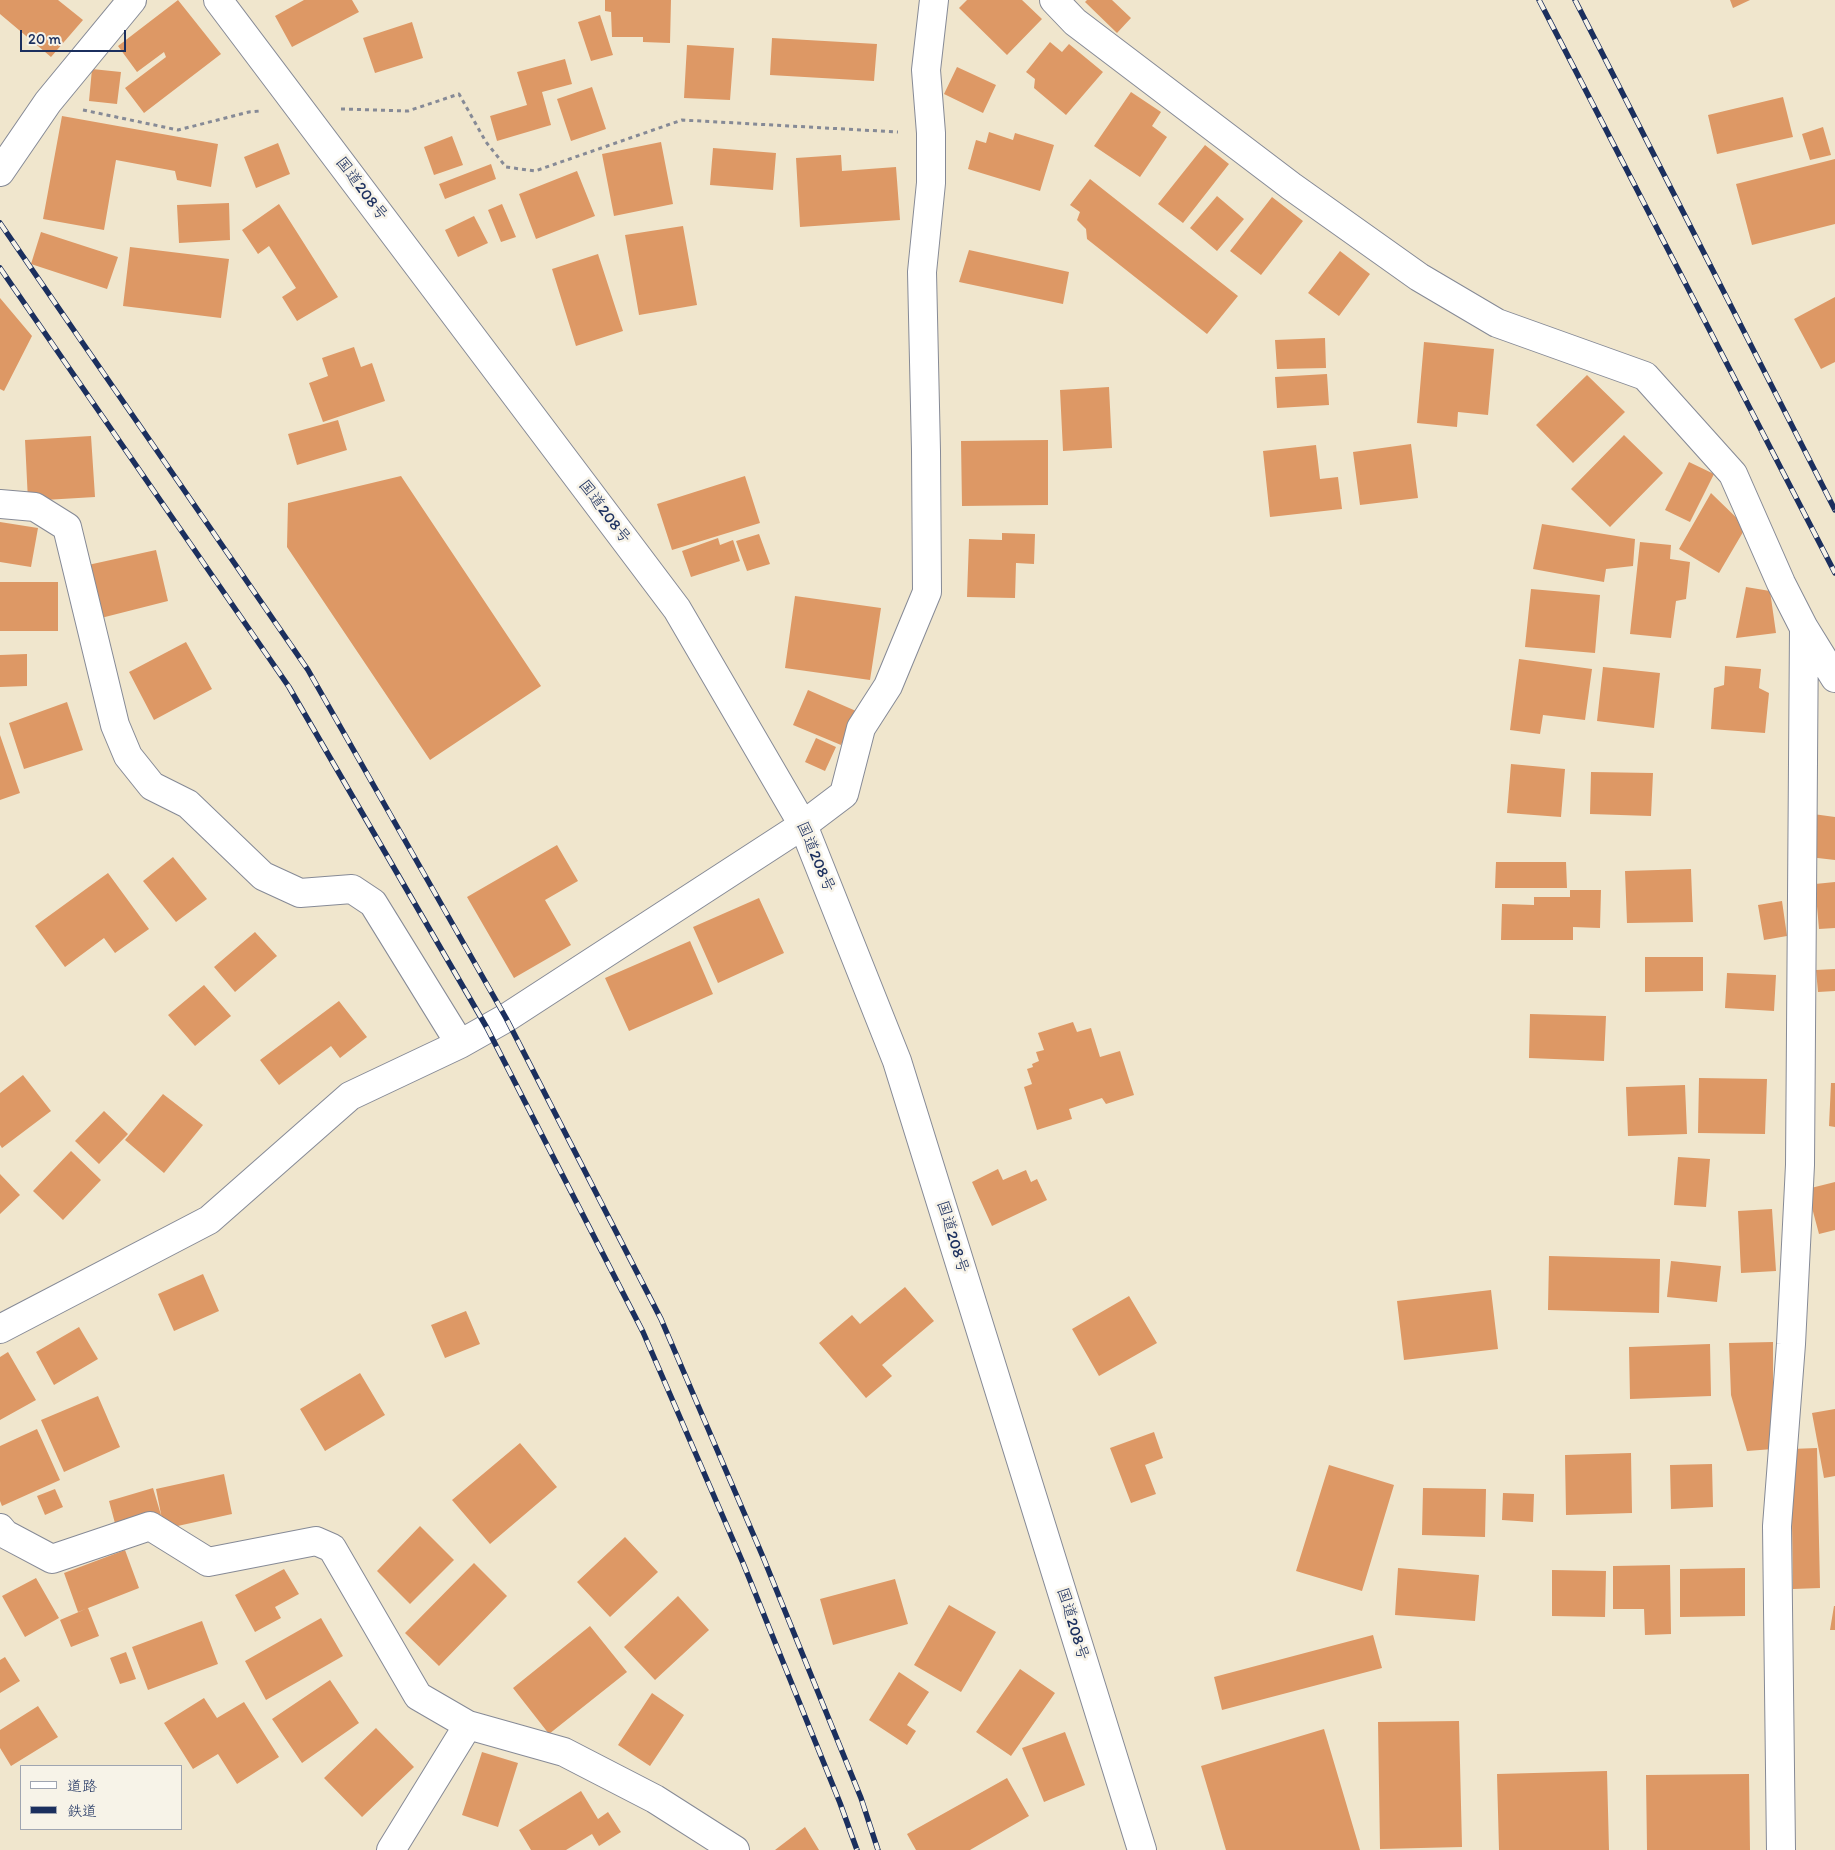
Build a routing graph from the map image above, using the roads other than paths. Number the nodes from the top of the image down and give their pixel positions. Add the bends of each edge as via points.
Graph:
1 (132, 0) edge
2 (218, 0) edge
3 (934, 0) edge
4 (1054, 0) edge
5 (0, 172) edge
6 (0, 504) edge
7 (1804, 628) junction
8 (1835, 678) edge
9 (803, 825) junction
10 (460, 1044) junction
11 (0, 1329) edge
12 (2, 1535) edge
13 (468, 1725) junction
14 (391, 1850) edge
15 (735, 1850) edge
16 (1142, 1850) edge
17 (1781, 1850) edge

1 - 5 main road via 48,102
2 - 9 main road, 国道208号 via 677,609
3 - 9 main road via 926,70 931,183 922,272 927,592 888,686 861,728 844,794
4 - 7 main road via 1075,22 1152,81 1419,277 1497,323 1645,376 1733,474
6 - 10 main road via 35,507 67,528 115,725 128,756 152,786 188,804 263,876 300,893 352,889 373,903
7 - 8 main road
7 - 17 main road via 1800,1165 1777,1526
9 - 10 main road via 506,1018
9 - 16 main road, 国道208号 via 897,1061
10 - 11 main road via 350,1096 209,1220
12 - 13 main road via 52,1559 150,1526 208,1562 316,1541 332,1548 418,1696
13 - 14 main road
13 - 15 main road via 564,1752 655,1799

